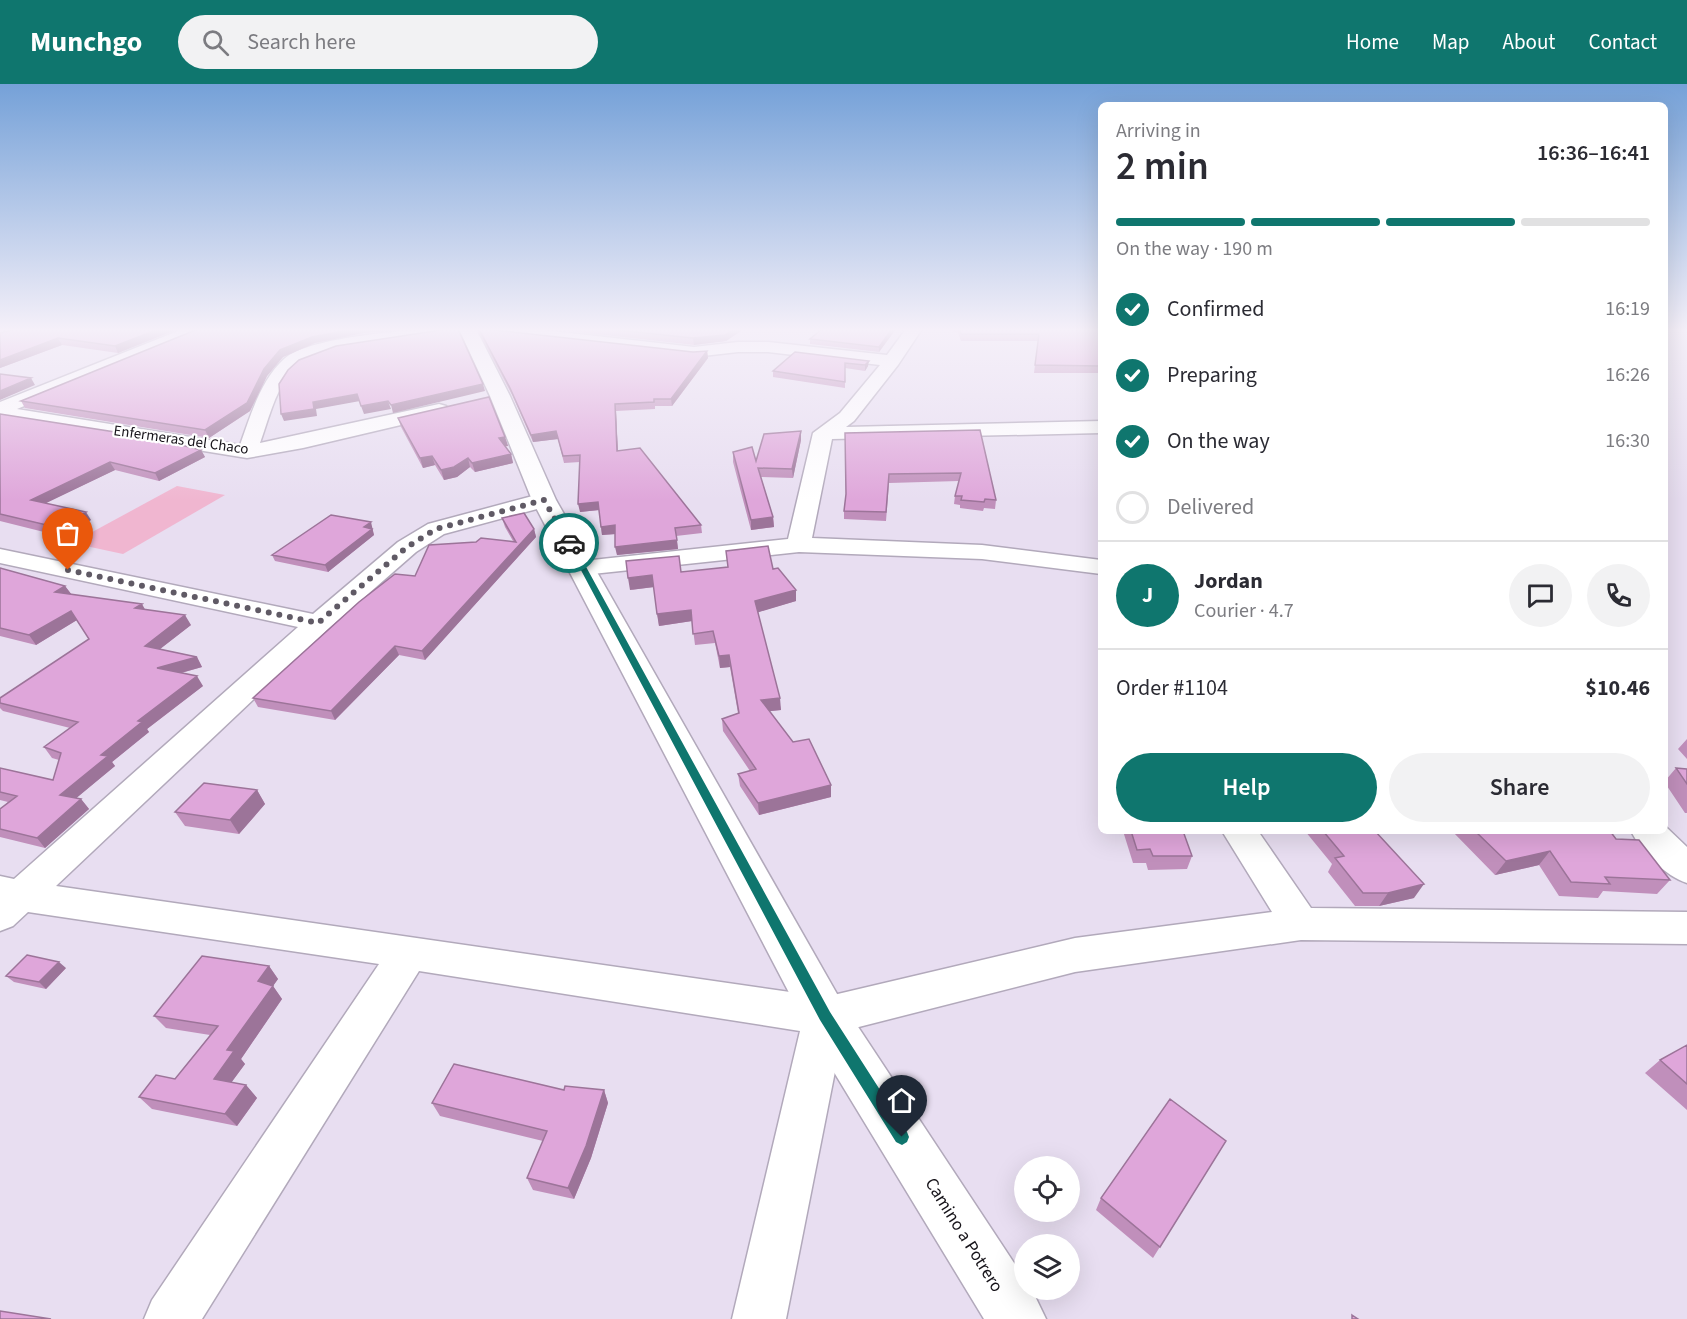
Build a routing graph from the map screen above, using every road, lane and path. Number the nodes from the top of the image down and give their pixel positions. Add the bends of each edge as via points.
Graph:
1 (56, 387) edge
2 (274, 387) edge
3 (485, 387) edge
4 (871, 387) edge
5 (454, 407) edge
6 (0, 410) edge
7 (1098, 427) edge
8 (823, 432) junction
9 (247, 452) junction
10 (544, 500) junction
11 (799, 545) junction
12 (0, 556) edge
13 (1098, 567) edge
14 (583, 568) junction
15 (318, 623) junction
16 (1241, 834) edge
17 (1651, 834) edge
18 (1687, 869) edge
19 (7, 901) edge
20 (1301, 924) junction
21 (1687, 928) edge
22 (409, 952) junction
23 (825, 1016) junction
24 (171, 1319) edge
25 (759, 1319) edge
26 (1017, 1319) edge

1 - 6 street
2 - 9 street
3 - 10 street, Camino a Potrero
4 - 8 street via 847,417
5 - 9 street, Enfermeras del Chaco
6 - 9 street, Enfermeras del Chaco
7 - 8 street
8 - 11 street
10 - 14 street, Camino a Potrero
10 - 15 street via 436,529 407,547
11 - 13 street via 982,552
11 - 14 street
12 - 15 street
14 - 23 street, Camino a Potrero
15 - 19 street
16 - 20 street
17 - 18 street
19 - 22 street
20 - 21 street
20 - 23 street via 1075,955
22 - 23 street
22 - 24 street
23 - 25 street
23 - 26 street, Camino a Potrero

